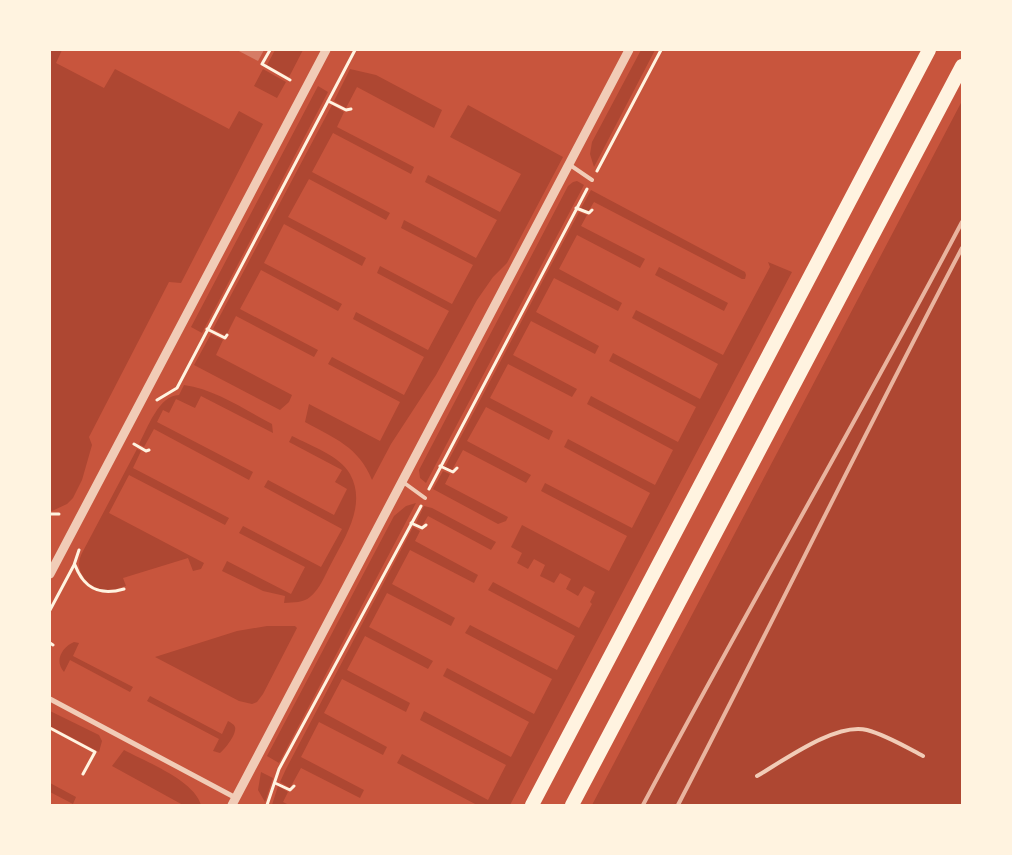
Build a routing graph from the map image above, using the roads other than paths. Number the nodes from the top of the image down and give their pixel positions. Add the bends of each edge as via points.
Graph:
1 (326, 50) edge
2 (629, 50) edge
3 (928, 50) edge
4 (962, 66) edge
5 (568, 164) junction
6 (592, 180) road end
7 (401, 481) junction
8 (426, 498) road end
9 (52, 563) edge
10 (50, 574) edge
11 (50, 699) edge
12 (924, 756) dead end
13 (758, 776) dead end
14 (234, 801) edge
15 (532, 805) edge
16 (572, 805) edge

1 - 9 street
2 - 5 street
3 - 15 highway
4 - 16 highway
5 - 6 lane
5 - 7 street
7 - 8 lane
7 - 14 street
9 - 10 street
11 - 14 street
12 - 13 lane via 866,729 850,729 828,736

